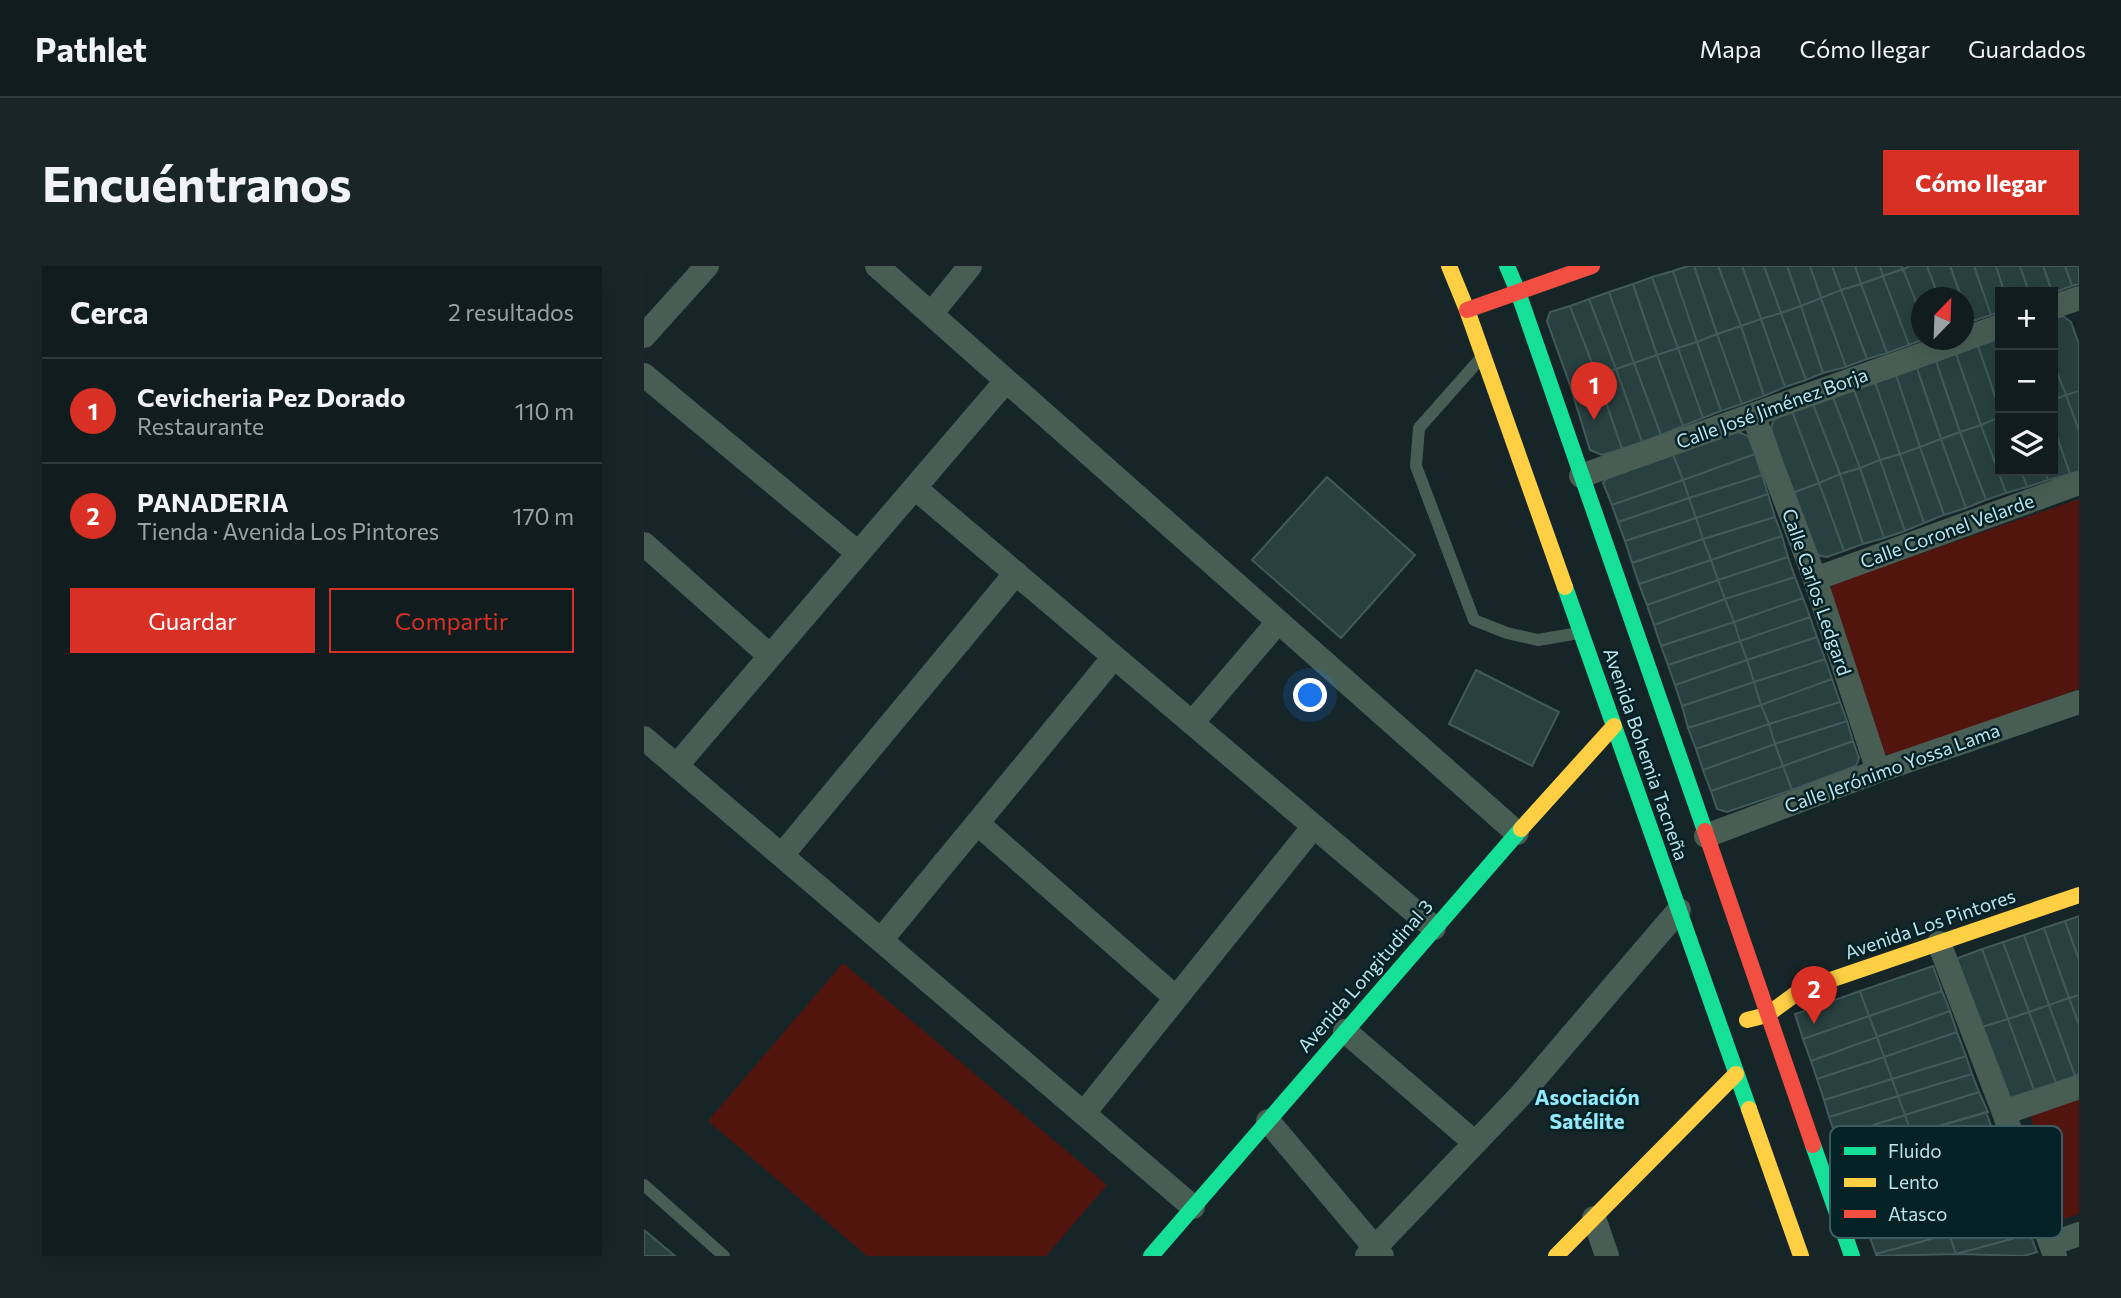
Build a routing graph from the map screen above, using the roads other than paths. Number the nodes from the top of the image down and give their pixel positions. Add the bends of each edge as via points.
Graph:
1 (708, 266) edge
2 (877, 266) edge
3 (970, 266) edge
4 (1449, 266) edge
5 (1507, 266) edge
6 (1591, 266) edge
7 (1518, 292) junction
8 (1467, 310) junction
9 (931, 314) junction
10 (1995, 328) edge
11 (1974, 335) edge
12 (644, 336) edge
13 (1933, 350) edge
14 (1483, 355) junction
15 (644, 375) edge
16 (1006, 381) junction
17 (1753, 415) junction
18 (1581, 475) junction
19 (2079, 483) edge
20 (915, 488) junction
21 (644, 544) edge
22 (858, 553) junction
23 (1016, 573) junction
24 (1815, 579) junction
25 (1278, 622) junction
26 (1581, 632) junction
27 (770, 656) junction
28 (1114, 657) junction
29 (2079, 702) edge
30 (1192, 723) junction
31 (1614, 726) junction
32 (644, 738) edge
33 (677, 765) junction
34 (1878, 771) junction
35 (977, 823) junction
36 (1314, 826) junction
37 (1517, 833) junction
38 (1706, 836) junction
39 (782, 855) junction
40 (2079, 895) edge
41 (1679, 910) junction
42 (1434, 928) junction
43 (881, 940) junction
44 (1939, 943) junction
45 (1176, 998) junction
46 (1768, 1015) junction
47 (1720, 1026) junction
48 (1345, 1031) junction
49 (1736, 1074) junction
50 (2079, 1087) edge
51 (1084, 1113) junction
52 (2004, 1113) junction
53 (1268, 1121) junction
54 (2009, 1126) edge
55 (1474, 1142) junction
56 (644, 1185) edge
57 (1830, 1193) edge
58 (1193, 1207) junction
59 (1594, 1218) junction
60 (2079, 1234) edge
61 (1846, 1238) edge
62 (2053, 1250) edge
63 (1375, 1253) edge
64 (724, 1256) edge
65 (1150, 1256) edge
66 (1556, 1256) edge
67 (1607, 1256) edge
68 (1801, 1256) edge
69 (1852, 1256) edge

1 - 12 street
2 - 9 street
3 - 9 street
4 - 8 main road, Avenida Bohemia Tacneña
5 - 7 main road, Avenida Bohemia Tacneña
6 - 7 main road
7 - 8 main road
7 - 18 main road, Avenida Bohemia Tacneña
8 - 14 main road, Avenida Bohemia Tacneña
9 - 16 street
10 - 11 street, Calle José Jiménez Borja
13 - 17 street, Calle José Jiménez Borja
14 - 26 main road, Avenida Bohemia Tacneña
14 - 26 lane via 1419,428 1416,466 1474,620 1538,640
15 - 22 street
16 - 20 street
16 - 25 street
17 - 18 street, Calle José Jiménez Borja
17 - 24 street, Calle Carlos Ledgard
18 - 38 main road, Avenida Bohemia Tacneña
19 - 24 street, Calle Coronel Velarde
20 - 22 street
20 - 23 street
21 - 27 street
22 - 27 street
23 - 28 street
23 - 39 street
24 - 34 street, Calle Carlos Ledgard
25 - 30 street
25 - 37 street
26 - 31 main road, Avenida Bohemia Tacneña
27 - 33 street
28 - 30 street
28 - 35 street
29 - 34 street, Calle Jerónimo Yossa Lama
30 - 36 street
31 - 37 main road, Avenida Longitudinal 3
31 - 41 main road, Avenida Bohemia Tacneña
32 - 33 street
33 - 39 street
34 - 38 street, Calle Jerónimo Yossa Lama
35 - 43 street
35 - 45 street
36 - 42 street
36 - 45 street
37 - 42 main road, Avenida Longitudinal 3
38 - 46 main road, Avenida Bohemia Tacneña
39 - 43 street
40 - 44 main road, Avenida Los Pintores
41 - 47 main road, Avenida Bohemia Tacneña
41 - 55 street via 1519,1097
42 - 48 main road, Avenida Longitudinal 3
43 - 51 street
44 - 46 main road, Avenida Los Pintores via 1801,990
44 - 52 street
45 - 51 street
46 - 47 main road, Avenida Los Pintores
46 - 57 main road, Avenida Bohemia Tacneña
47 - 49 main road, Avenida Bohemia Tacneña
48 - 53 main road, Avenida Longitudinal 3
48 - 55 street
49 - 59 main road
49 - 68 main road, Avenida Bohemia Tacneña
50 - 52 street
51 - 58 street
52 - 54 street
53 - 58 main road, Avenida Longitudinal 3
53 - 63 street
55 - 63 street
56 - 64 lane
58 - 65 main road, Avenida Longitudinal 3
59 - 66 main road
59 - 67 street
60 - 62 street
61 - 69 main road, Avenida Bohemia Tacneña

